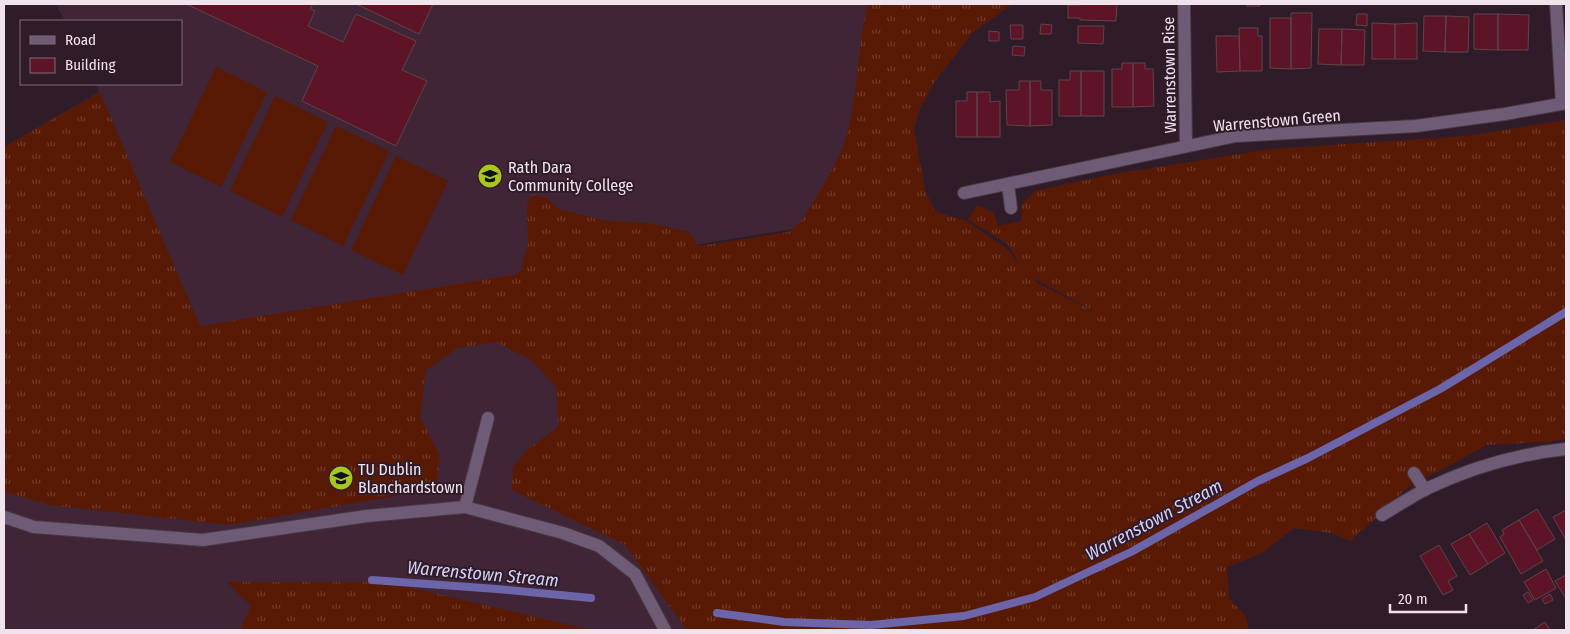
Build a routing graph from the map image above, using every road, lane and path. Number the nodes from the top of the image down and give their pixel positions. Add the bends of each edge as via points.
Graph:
1 (1184, 4) edge
2 (1556, 4) edge
3 (1564, 104) edge
4 (1186, 146) junction
5 (1008, 184) junction
6 (964, 193) dead end
7 (1011, 208) dead end
8 (488, 418) dead end
9 (1566, 449) edge
10 (1414, 473) dead end
11 (1425, 490) junction
12 (466, 507) junction
13 (1382, 515) dead end
14 (4, 517) edge
15 (665, 630) edge

1 - 4 street, Warrenstown Rise
2 - 3 street
3 - 4 street, Warrenstown Green via 1416,126 1236,136
4 - 5 street, Warrenstown Green
5 - 6 street, Warrenstown Green
5 - 7 street
8 - 12 street
9 - 11 street via 1517,456 1482,466
10 - 11 street
11 - 13 street
12 - 14 street via 367,516 203,540 34,527
12 - 15 street via 599,546 635,574

